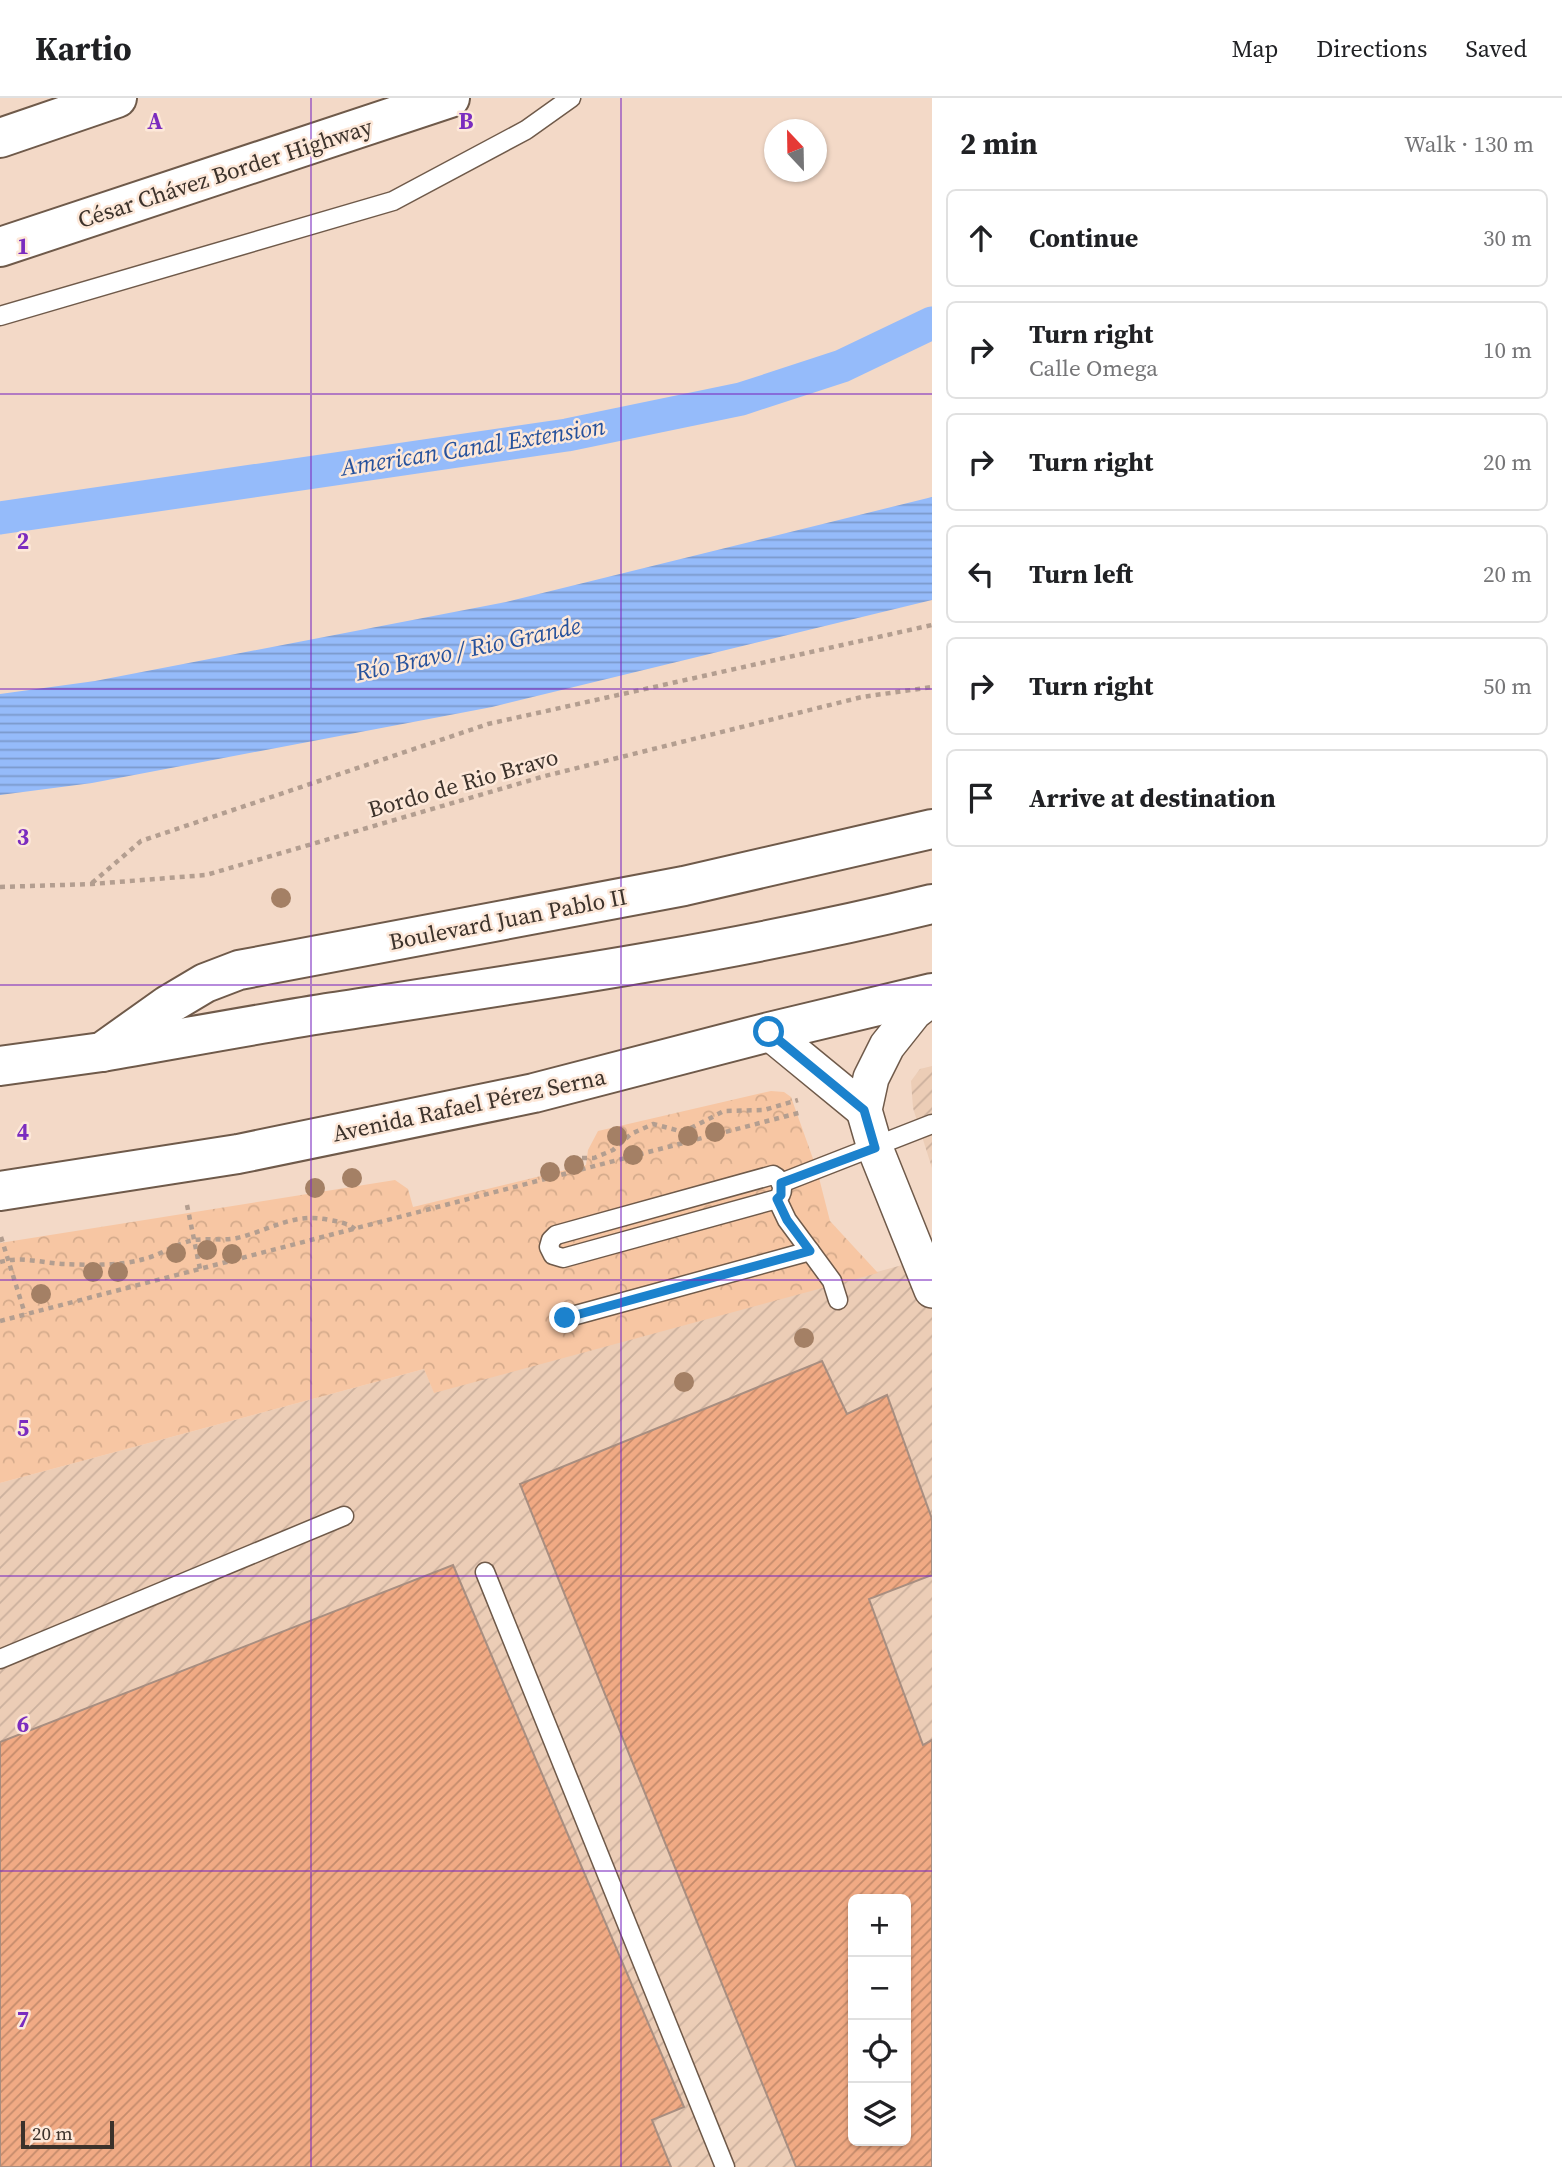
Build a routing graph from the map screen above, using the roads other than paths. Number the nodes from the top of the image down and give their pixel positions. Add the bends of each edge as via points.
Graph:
1 (117, 98) edge
2 (450, 98) edge
3 (570, 98) edge
4 (0, 138) edge
5 (0, 247) edge
6 (0, 316) edge
7 (932, 829) edge
8 (932, 904) edge
9 (932, 993) edge
10 (932, 998) edge
11 (769, 1032) junction
12 (102, 1052) junction
13 (0, 1066) edge
14 (864, 1110) junction
15 (932, 1124) edge
16 (875, 1148) junction
17 (0, 1191) edge
18 (779, 1191) junction
19 (810, 1251) junction
20 (932, 1290) edge
21 (838, 1300) dead end
22 (565, 1318) dead end
23 (344, 1517) dead end
24 (485, 1572) dead end
25 (0, 1659) edge
26 (725, 2167) edge

1 - 4 main road
2 - 5 main road, César Chávez Border Highway
3 - 6 lane via 526,130 393,201
7 - 12 main road, Boulevard Juan Pablo II via 684,886 239,970 168,1005
8 - 12 main road via 739,947
9 - 11 main road, Avenida Rafael Pérez Serna
10 - 14 street via 914,1012 887,1046 871,1078
11 - 14 street
11 - 17 main road, Avenida Rafael Pérez Serna via 534,1094 238,1154
12 - 13 main road
14 - 16 street
15 - 16 lane
16 - 18 lane
16 - 20 street
18 - 18 lane via 563,1258 553,1255 550,1247 556,1235 773,1175
18 - 19 lane via 787,1220
19 - 21 lane via 832,1281
19 - 22 lane
23 - 25 lane
24 - 26 lane

